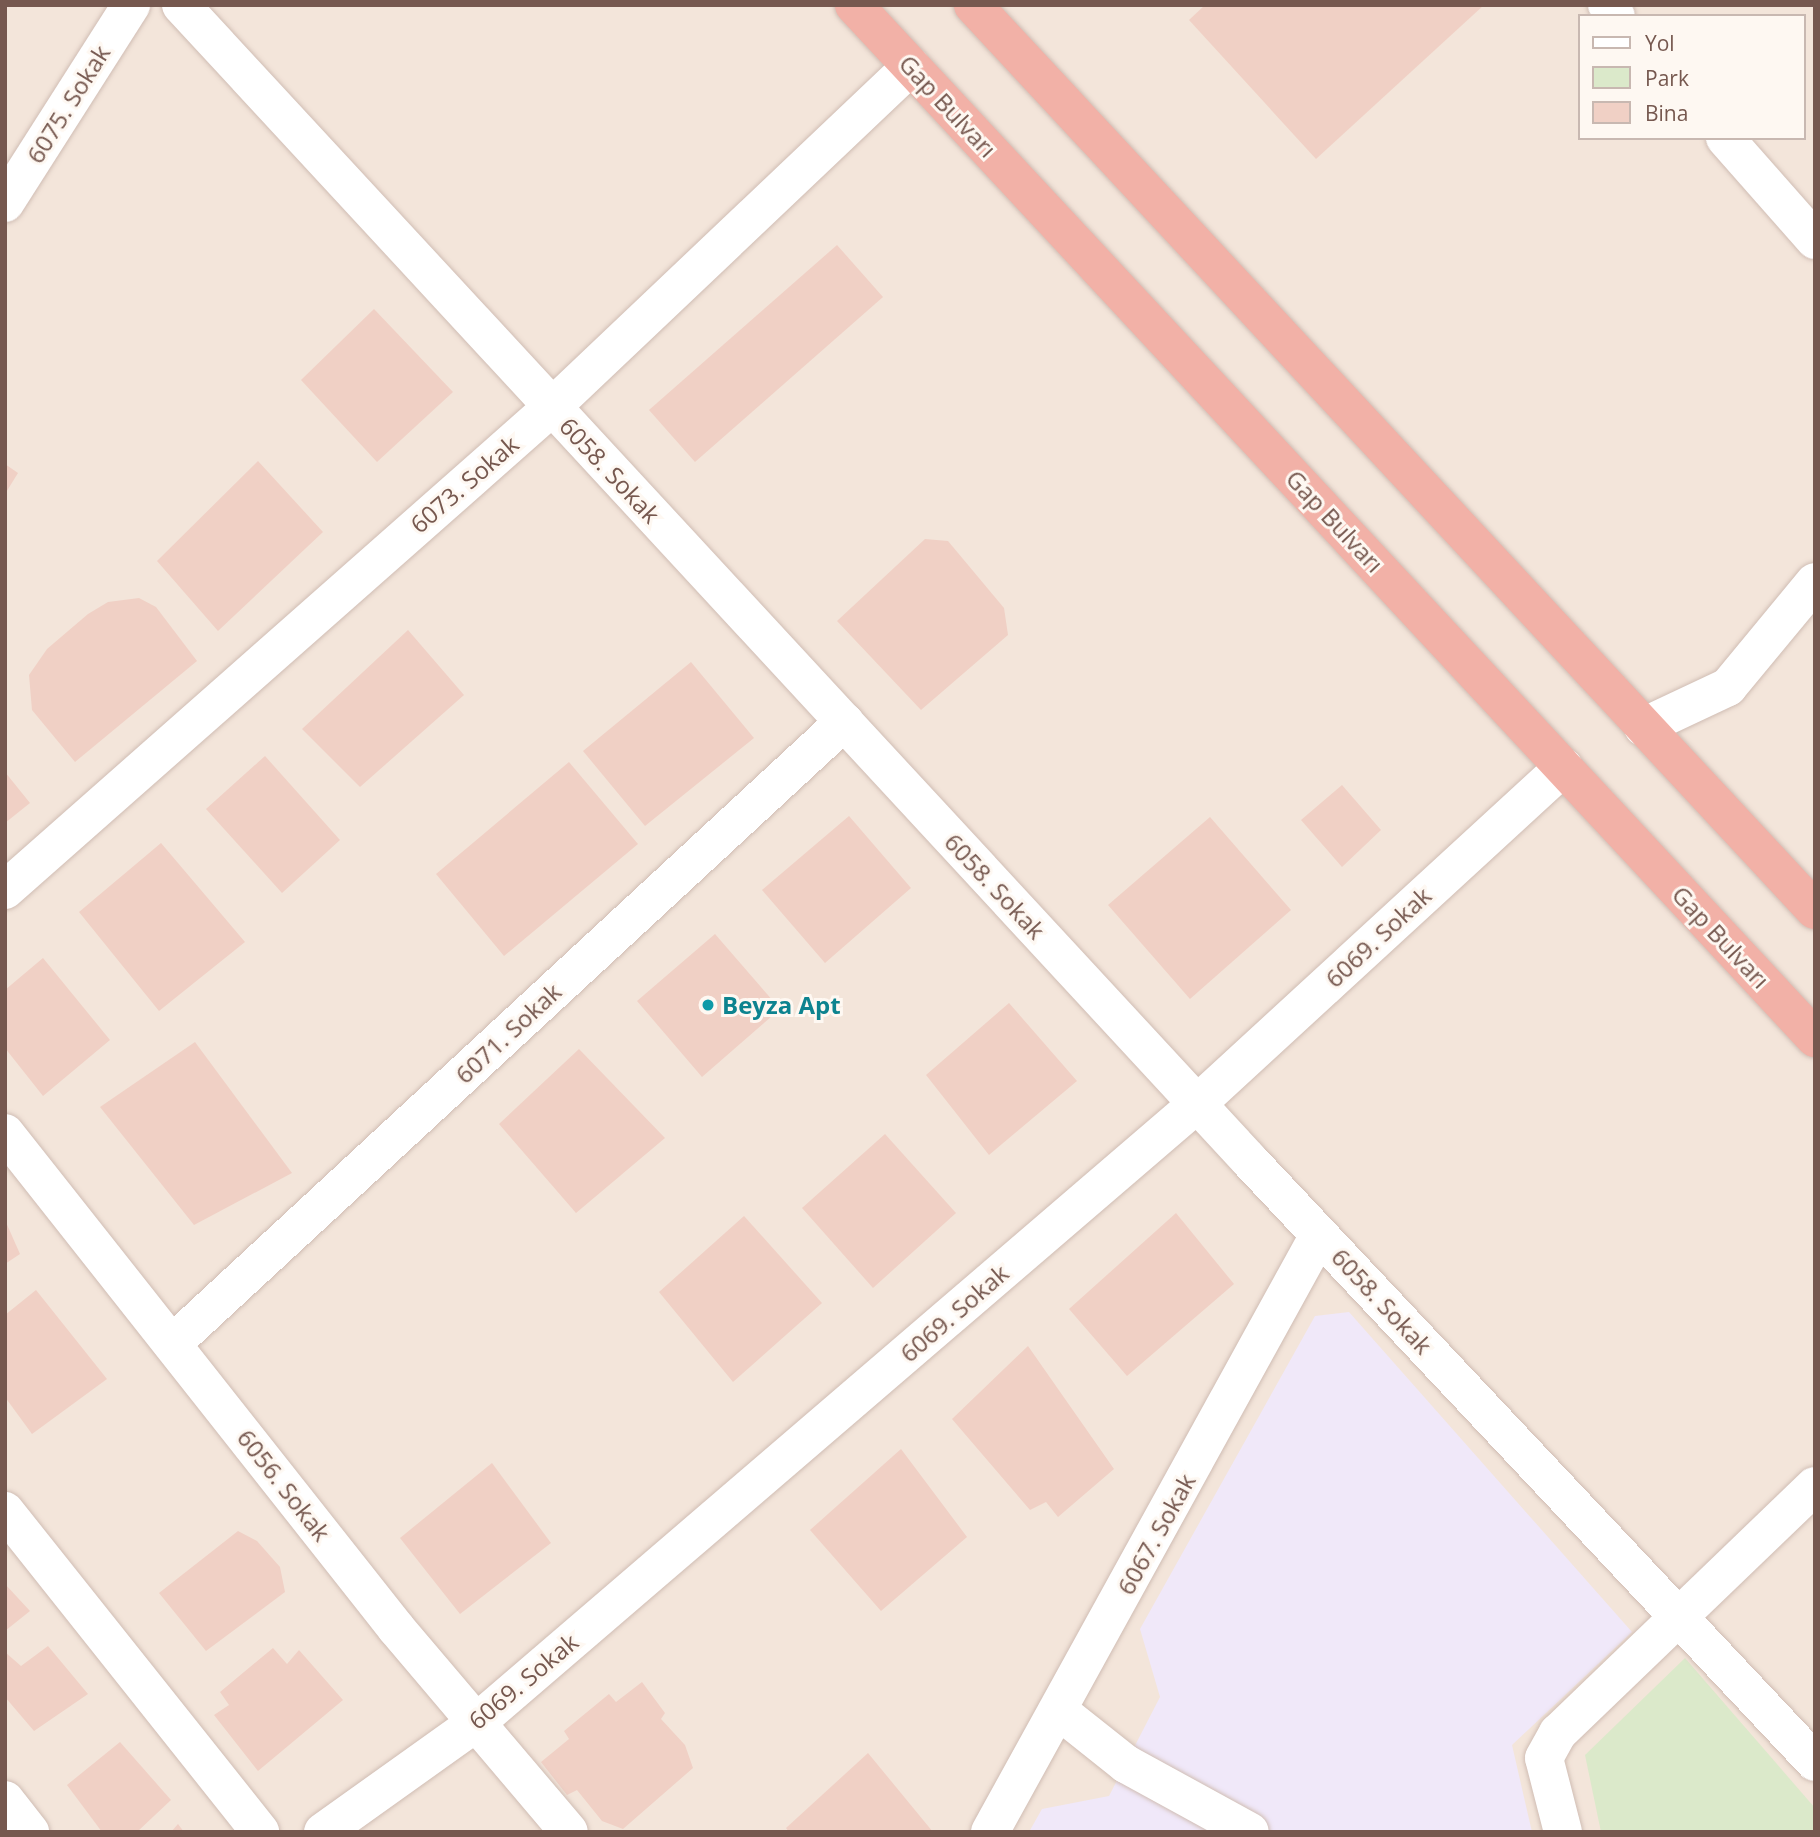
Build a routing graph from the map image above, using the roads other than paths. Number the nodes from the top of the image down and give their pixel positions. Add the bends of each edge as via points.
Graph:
1 (131, 5) edge
2 (181, 5) edge
3 (854, 5) edge
4 (973, 5) edge
5 (911, 66) junction
6 (1727, 140) edge
7 (6, 200) edge
8 (1815, 240) edge
9 (552, 407) junction
10 (1815, 582) edge
11 (844, 722) junction
12 (1643, 727) junction
13 (1563, 766) junction
14 (5, 890) edge
15 (1815, 911) edge
16 (1815, 1038) edge
17 (1197, 1104) junction
18 (5, 1133) edge
19 (1319, 1235) junction
20 (172, 1344) junction
21 (1815, 1486) edge
22 (5, 1511) edge
23 (1676, 1615) junction
24 (1058, 1710) junction
25 (477, 1723) junction
26 (1815, 1762) edge
27 (5, 1800) edge
28 (30, 1832) edge
29 (260, 1832) edge
30 (323, 1832) edge
31 (569, 1832) edge
32 (990, 1832) edge
33 (1250, 1832) edge
34 (1563, 1832) edge

1 - 7 street, 6075. Sokak
2 - 9 street, 6058. Sokak
3 - 5 highway, Gap Bulvarı
4 - 12 highway
5 - 9 street, 6073. Sokak
5 - 13 highway, Gap Bulvarı
6 - 8 street
9 - 11 street, 6058. Sokak
9 - 14 street, 6073. Sokak
10 - 12 street via 1728,687
11 - 17 street, 6058. Sokak
11 - 20 street, 6071. Sokak
12 - 15 highway
13 - 16 highway, Gap Bulvarı
13 - 17 street, 6069. Sokak
17 - 19 street, 6058. Sokak
17 - 25 street, 6069. Sokak
18 - 20 street, 6056. Sokak
19 - 23 street, 6058. Sokak
19 - 24 street, 6067. Sokak
20 - 25 street, 6056. Sokak
21 - 23 street
22 - 29 street
23 - 26 street, 6058. Sokak
23 - 34 street via 1558,1732 1544,1758
24 - 32 street, 6067. Sokak
24 - 33 street via 1125,1764
25 - 30 street, 6069. Sokak
25 - 31 street, 6056. Sokak
27 - 28 street

